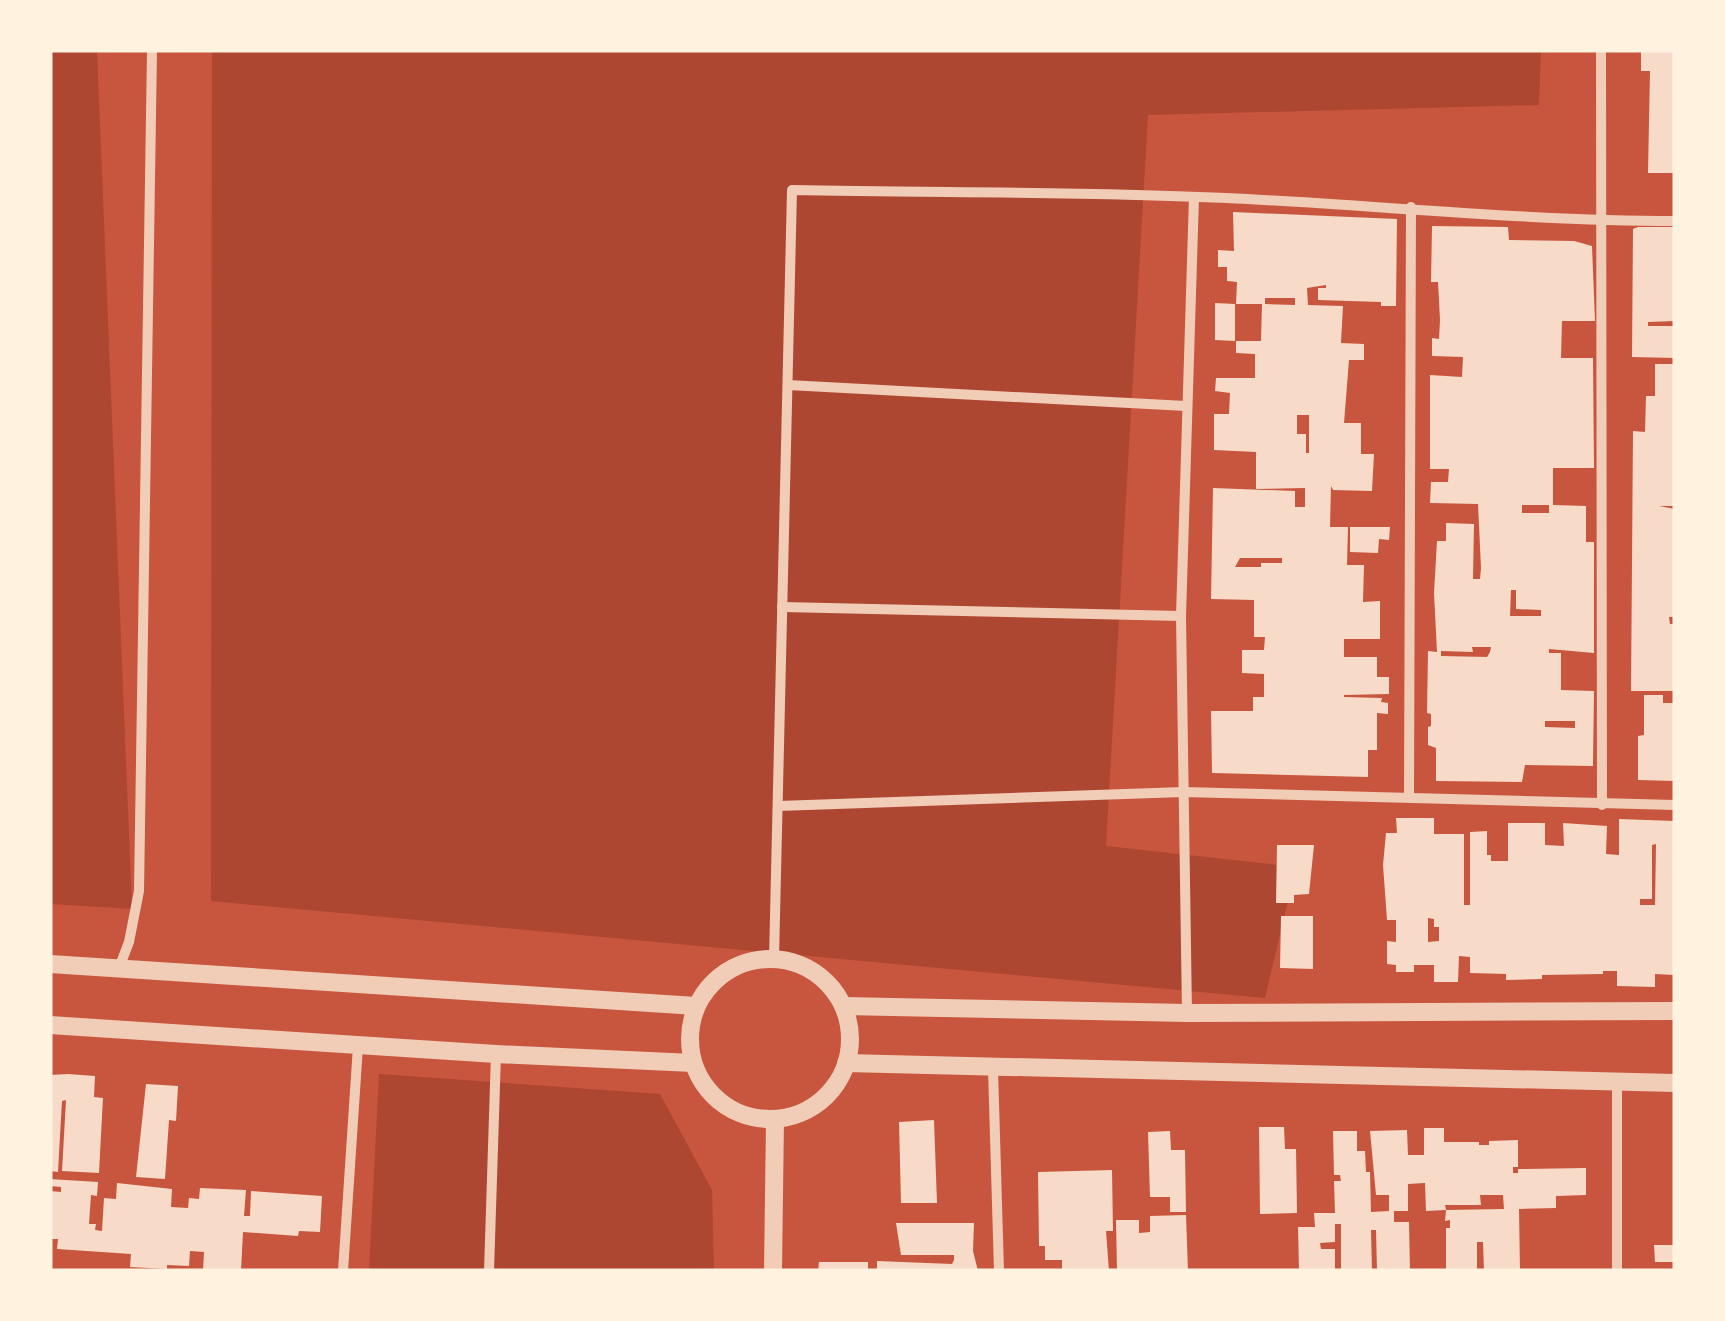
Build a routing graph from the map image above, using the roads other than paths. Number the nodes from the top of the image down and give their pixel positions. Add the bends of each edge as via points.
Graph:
1 (152, 50) edge
2 (1601, 50) edge
3 (1194, 197) junction
4 (1410, 207) junction
5 (1601, 221) junction
6 (1675, 221) edge
7 (788, 385) junction
8 (1186, 406) junction
9 (782, 607) junction
10 (1181, 616) junction
11 (1184, 792) junction
12 (1409, 796) junction
13 (1675, 804) edge
14 (1602, 805) junction
15 (778, 806) junction
16 (774, 958) junction
17 (50, 964) edge
18 (119, 968) junction
19 (696, 1006) junction
20 (844, 1006) junction
21 (1675, 1011) edge
22 (1187, 1013) junction
23 (50, 1025) edge
24 (358, 1046) junction
25 (496, 1054) junction
26 (693, 1063) junction
27 (846, 1064) junction
28 (992, 1069) junction
29 (1617, 1082) junction
30 (1675, 1083) edge
31 (774, 1119) junction
32 (343, 1271) edge
33 (489, 1271) edge
34 (773, 1271) edge
35 (999, 1271) edge
36 (1617, 1271) edge

1 - 18 street via 139,891
2 - 5 street
3 - 4 street
3 - 7 street via 792,190
3 - 8 street
4 - 5 street
4 - 12 street
5 - 6 street
5 - 14 street
7 - 8 street
7 - 9 street
8 - 10 street
9 - 10 street
9 - 15 street
10 - 11 street
11 - 12 street
11 - 15 street
11 - 22 street
12 - 14 street
13 - 14 street
15 - 16 street
16 - 19 street via 728,970
16 - 20 street via 812,970
17 - 18 street
18 - 19 street
19 - 26 street via 689,1034
20 - 22 street
20 - 27 street via 850,1034
21 - 22 street
23 - 24 street
24 - 25 street
24 - 32 street
25 - 26 street
25 - 33 street
26 - 31 street via 722,1103
27 - 28 street
27 - 31 street via 821,1101
28 - 29 street
28 - 35 street
29 - 30 street
29 - 36 street
31 - 34 street

